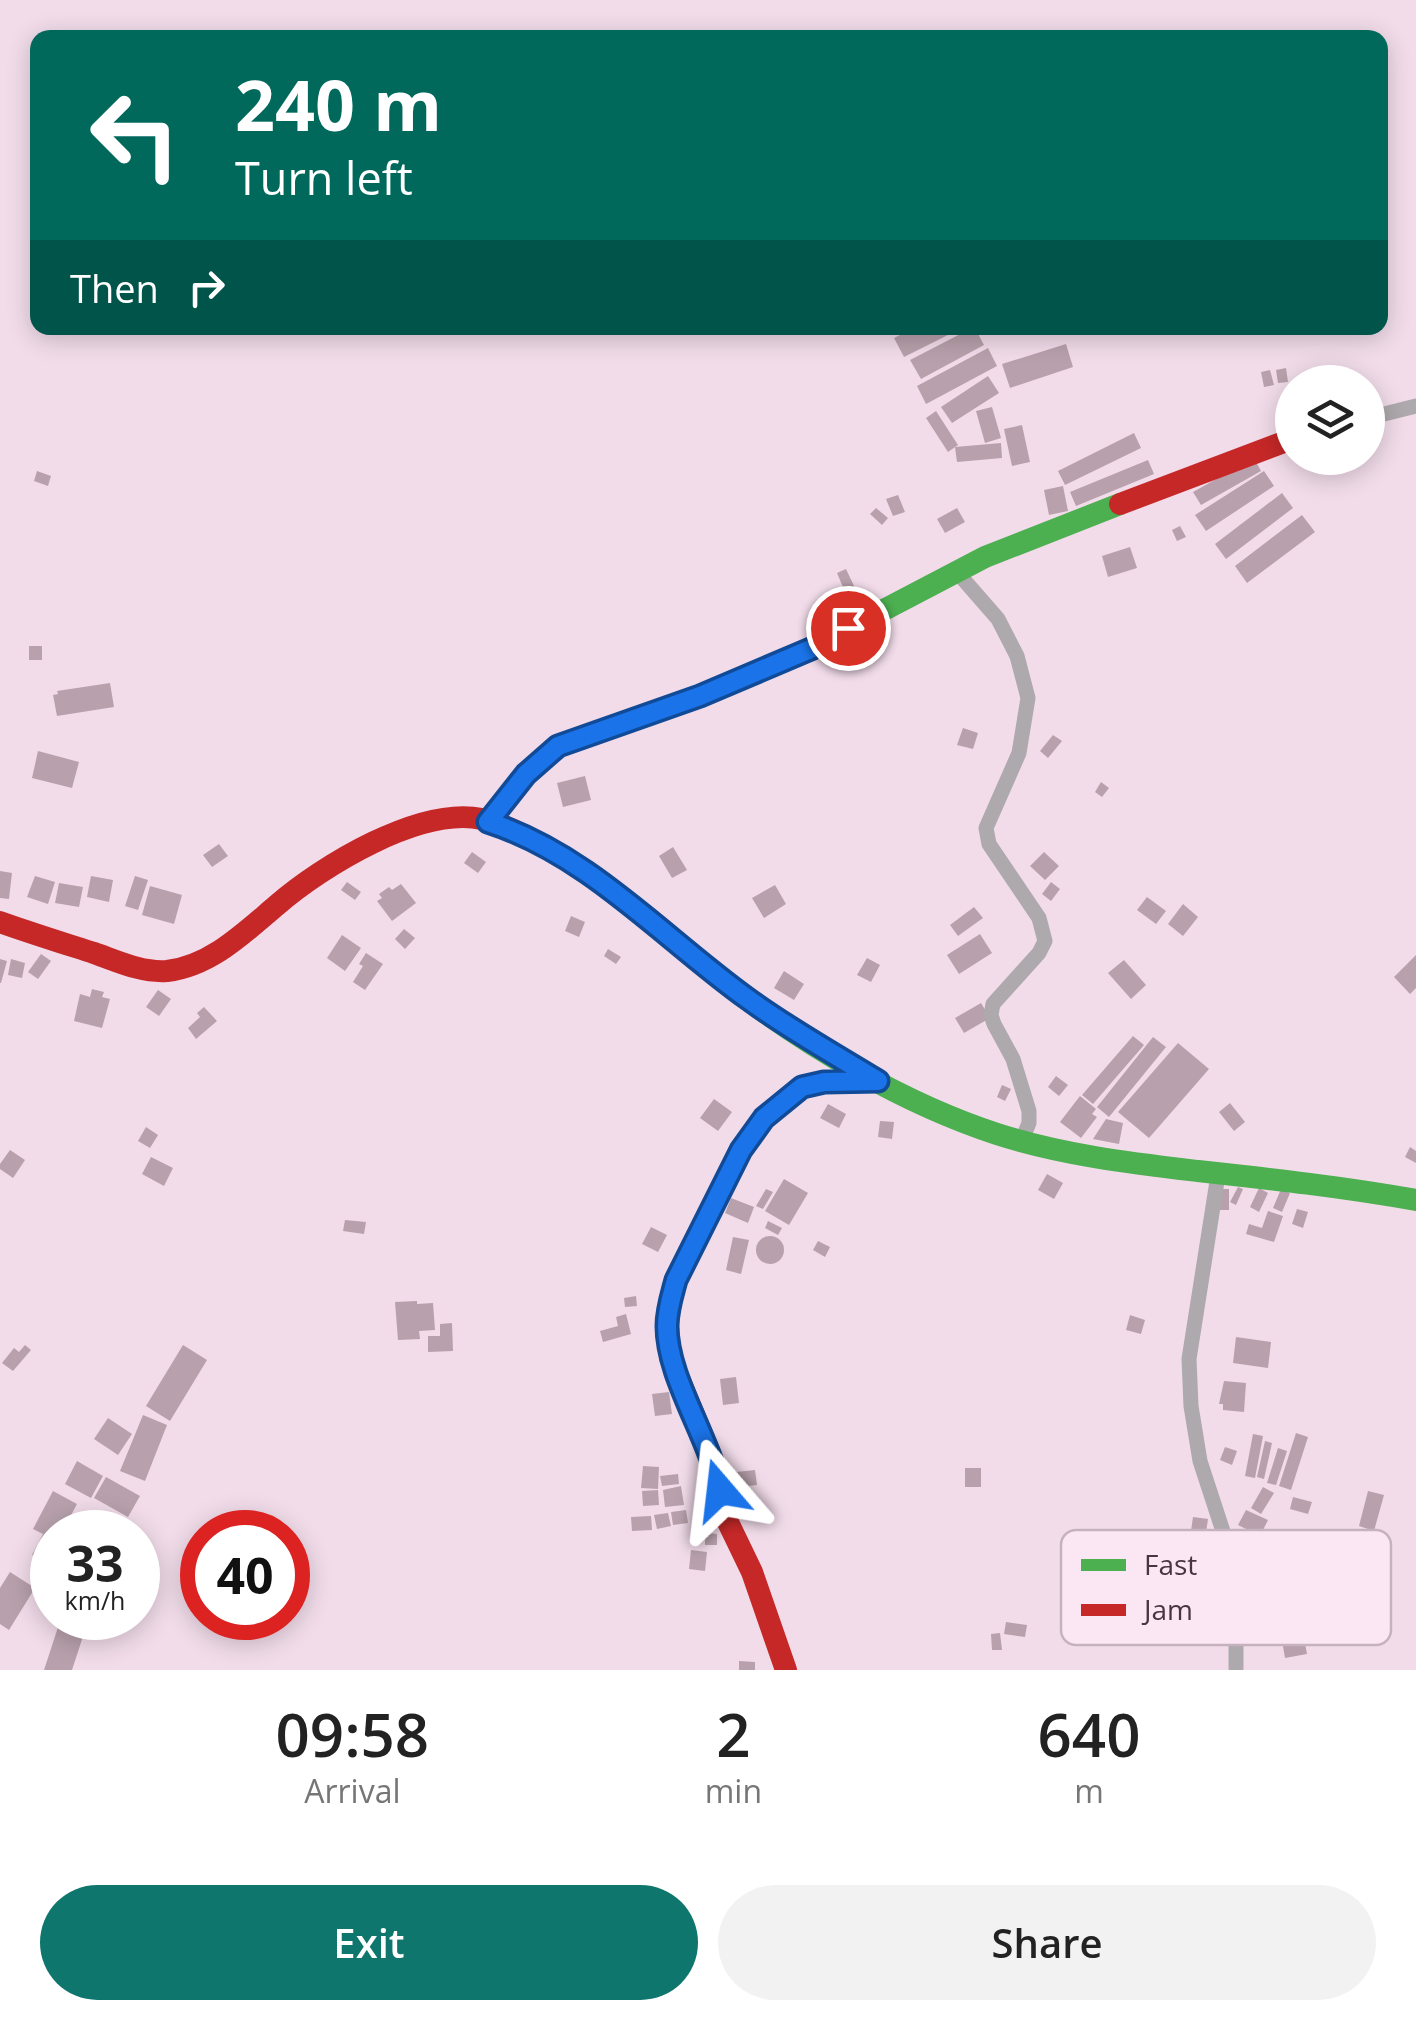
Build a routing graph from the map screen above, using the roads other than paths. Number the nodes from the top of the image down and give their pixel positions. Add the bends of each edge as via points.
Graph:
1 (1416, 406) edge
2 (1385, 414) edge
3 (1275, 446) edge
4 (957, 572) junction
5 (488, 822) junction
6 (0, 922) edge
7 (878, 1081) junction
8 (1022, 1140) junction
9 (1218, 1175) junction
10 (1416, 1200) edge
11 (1222, 1530) edge
12 (786, 1670) edge

1 - 2 street
3 - 4 street
4 - 5 street via 813,648 558,746
4 - 8 street via 998,620 1028,698 1018,754 986,828 989,844 1039,918 1045,942 993,1004 1029,1110
5 - 6 street via 441,817 356,852 200,962 166,971 138,968
5 - 7 street via 564,858 748,1000
7 - 8 street via 956,1119
7 - 12 street via 802,1087 764,1118 732,1166 670,1300 670,1356
8 - 9 street
9 - 10 street
9 - 11 street via 1189,1359 1200,1462

